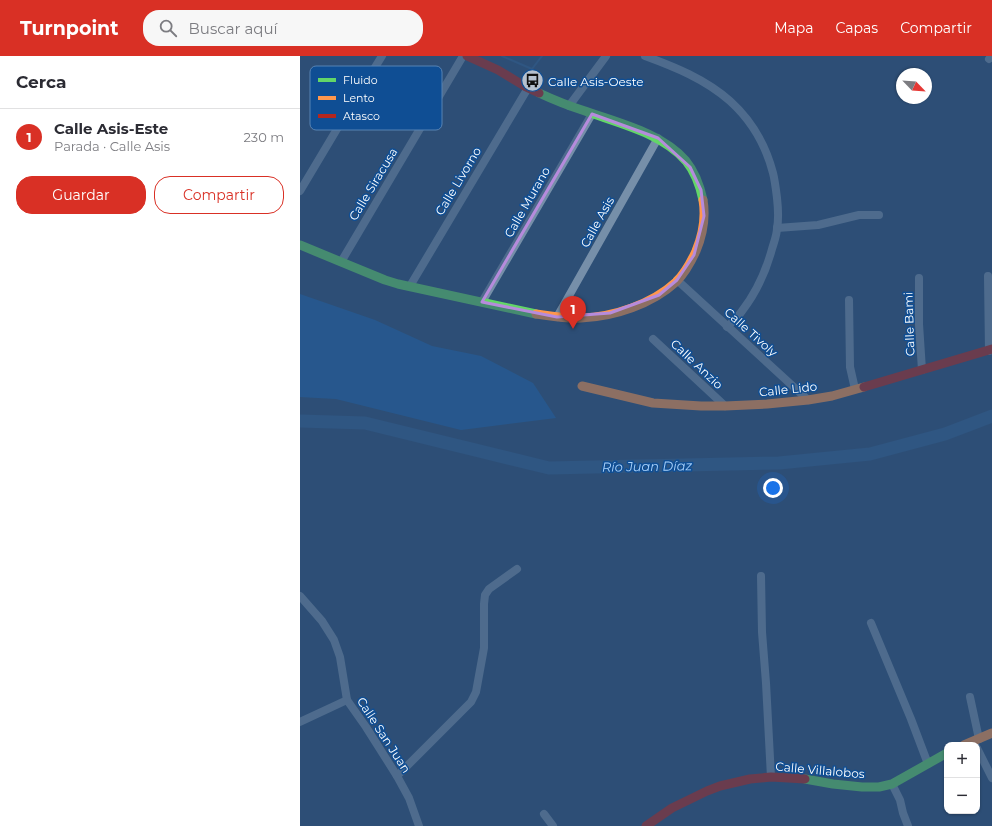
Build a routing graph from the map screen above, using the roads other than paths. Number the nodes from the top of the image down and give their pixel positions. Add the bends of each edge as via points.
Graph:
1 (382, 56) edge
2 (463, 56) edge
3 (467, 56) edge
4 (606, 56) edge
5 (644, 56) edge
6 (376, 66) edge
7 (528, 88) junction
8 (442, 91) edge
9 (569, 106) junction
10 (592, 114) junction
11 (336, 130) edge
12 (419, 130) edge
13 (658, 138) junction
14 (300, 191) edge
15 (879, 215) dead end
16 (777, 228) junction
17 (300, 246) edge
18 (341, 262) junction
19 (988, 276) dead end
20 (919, 278) dead end
21 (678, 280) junction
22 (410, 286) junction
23 (849, 300) dead end
24 (482, 302) junction
25 (557, 317) junction
26 (728, 327) junction
27 (653, 339) dead end
28 (990, 350) edge
29 (922, 370) junction
30 (582, 386) dead end
31 (855, 389) junction
32 (808, 400) junction
33 (725, 406) junction
34 (517, 569) dead end
35 (761, 576) dead end
36 (300, 596) edge
37 (871, 623) dead end
38 (970, 697) dead end
39 (347, 700) junction
40 (300, 722) edge
41 (992, 733) edge
42 (976, 742) edge
43 (978, 742) edge
44 (980, 752) edge
45 (944, 755) edge
46 (928, 764) junction
47 (398, 776) junction
48 (771, 777) junction
49 (992, 778) edge
50 (892, 784) junction
51 (544, 814) dead end
52 (419, 826) edge
53 (553, 826) edge
54 (646, 826) edge
55 (908, 826) edge

1 - 6 street
2 - 8 street, Calle Siracusa
3 - 7 street
4 - 9 street
5 - 16 street via 706,83 744,116 761,140 772,167 778,205
7 - 9 street
7 - 22 street, Calle Livorno
9 - 10 street
10 - 13 street
10 - 24 street, Calle Murano
11 - 14 street
12 - 18 street, Calle Siracusa
13 - 21 street via 670,146 690,167 699,184 703,202 703,228 699,242 687,268
13 - 25 street, Calle Asis
15 - 16 street via 859,215 818,225
16 - 26 street via 768,262 757,287
17 - 18 street
18 - 22 street via 385,280
19 - 28 street
20 - 29 street, Calle Bami
21 - 25 street via 658,295 636,306 598,316
21 - 26 street, Calle Tivoly
22 - 24 street
23 - 31 street via 850,367
24 - 25 street
26 - 32 street, Calle Tivoly
27 - 33 street, Calle Anzio
28 - 29 street, Calle Lido
29 - 31 street, Calle Lido
30 - 33 street, Calle Lido via 653,403
31 - 32 street, Calle Lido
32 - 33 street, Calle Lido
34 - 47 street via 489,589 485,595 484,648 474,697
35 - 48 street
36 - 39 street, Calle San Juan via 322,621 334,640 340,657
37 - 46 street
38 - 42 street
39 - 40 street
39 - 47 street, Calle San Juan
41 - 43 street
44 - 49 street
45 - 46 street, Calle Villalobos
46 - 50 street, Calle Villalobos
47 - 52 street, Calle San Juan
48 - 50 street, Calle Villalobos via 862,787
48 - 54 street, Calle Villalobos via 750,779 707,791 672,808
50 - 55 street
51 - 53 street

